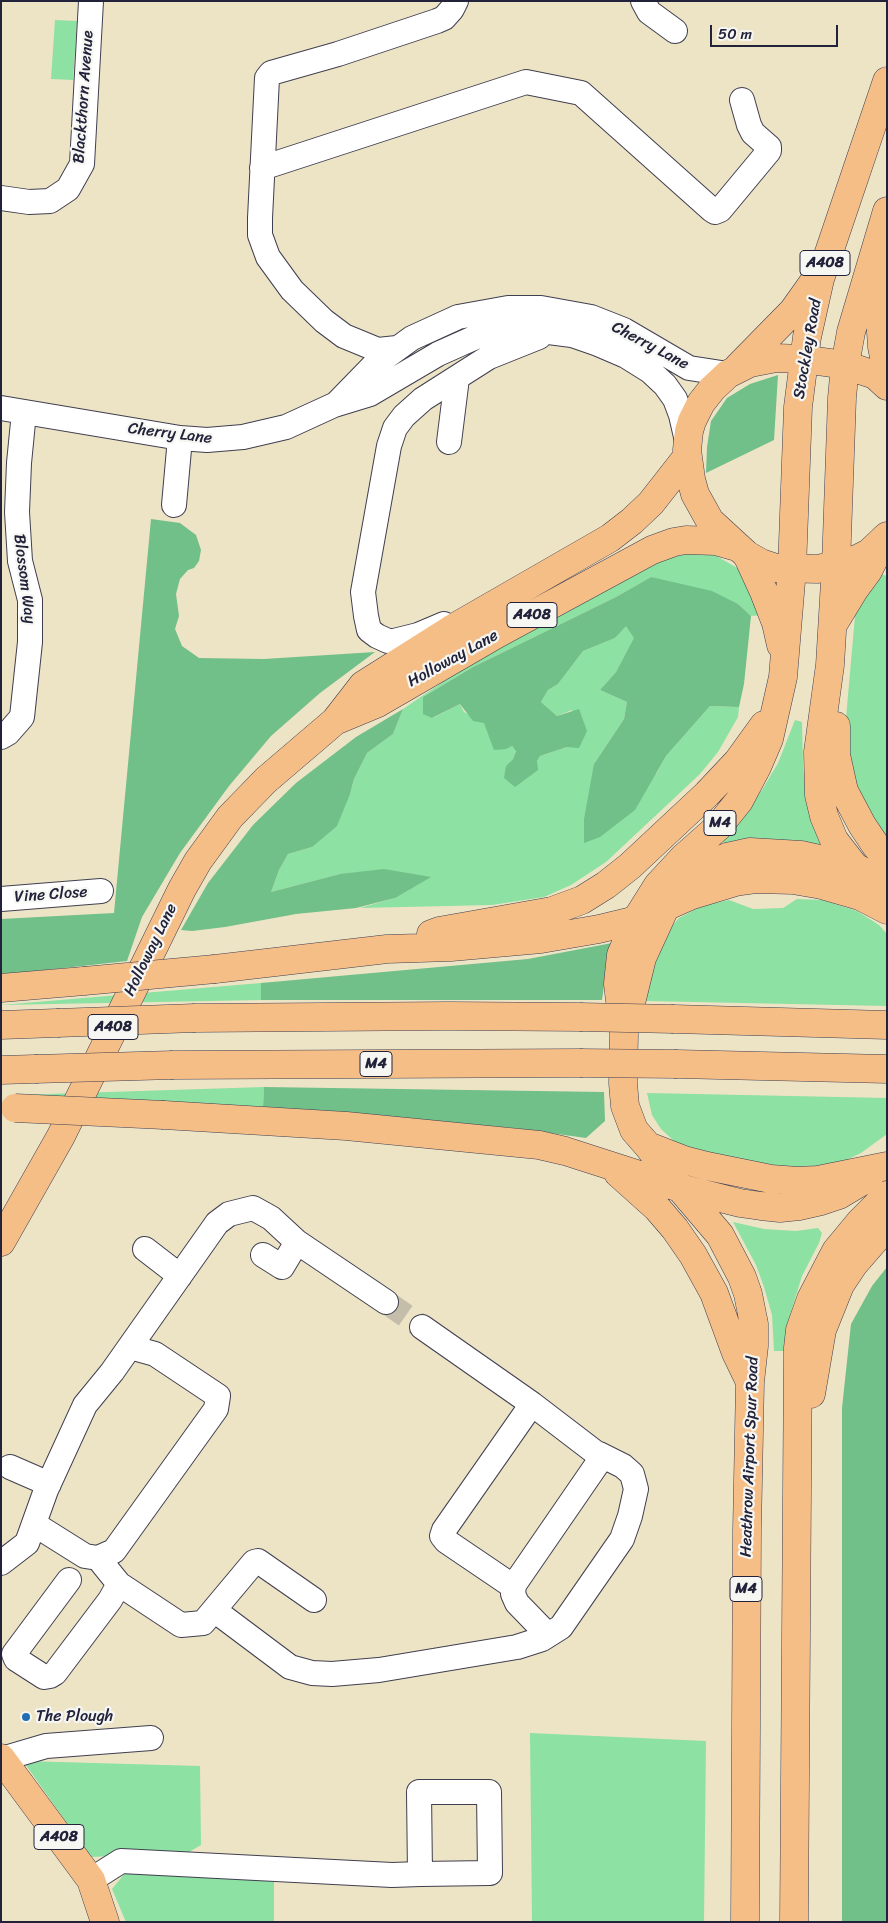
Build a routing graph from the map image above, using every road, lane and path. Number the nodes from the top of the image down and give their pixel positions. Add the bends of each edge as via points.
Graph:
1 (91, 1) edge
2 (456, 1) edge
3 (644, 1) edge
4 (675, 31) dead end
5 (887, 81) edge
6 (742, 100) dead end
7 (262, 168) junction
8 (1, 198) edge
9 (887, 211) edge
10 (877, 244) junction
11 (829, 251) junction
12 (555, 332) junction
13 (397, 348) junction
14 (803, 359) junction
15 (845, 365) junction
16 (732, 371) junction
17 (887, 372) edge
18 (457, 378) junction
19 (887, 386) edge
20 (334, 405) junction
21 (1, 408) edge
22 (24, 412) junction
23 (180, 438) junction
24 (449, 442) dead end
25 (687, 449) junction
26 (174, 506) dead end
27 (885, 538) edge
28 (742, 551) junction
29 (836, 565) junction
30 (792, 568) junction
31 (518, 592) junction
32 (833, 624) junction
33 (785, 663) junction
34 (830, 665) junction
35 (776, 709) junction
36 (335, 721) junction
37 (1, 737) edge
38 (887, 858) edge
39 (855, 867) junction
40 (887, 885) edge
41 (102, 891) dead end
42 (1, 898) edge
43 (887, 906) edge
44 (665, 908) junction
45 (887, 910) edge
46 (636, 920) junction
47 (387, 949) junction
48 (1, 988) edge
49 (887, 1025) edge
50 (1, 1026) edge
51 (624, 1034) junction
52 (1, 1070) edge
53 (887, 1070) edge
54 (8, 1108) edge
55 (648, 1146) junction
56 (606, 1164) junction
57 (886, 1165) edge
58 (680, 1188) junction
59 (887, 1195) edge
60 (887, 1226) edge
61 (1, 1242) edge
62 (297, 1242) junction
63 (145, 1249) dead end
64 (263, 1255) dead end
65 (180, 1276) junction
66 (386, 1302) tunnel mouth
67 (422, 1326) tunnel mouth
68 (130, 1347) junction
69 (750, 1382) junction
70 (532, 1404) junction
71 (599, 1454) junction
72 (10, 1467) dead end
73 (49, 1484) junction
74 (797, 1487) junction
75 (34, 1524) junction
76 (98, 1558) junction
77 (1, 1563) edge
78 (69, 1580) dead end
79 (119, 1584) junction
80 (514, 1585) junction
81 (314, 1600) dead end
82 (214, 1610) junction
83 (548, 1635) junction
84 (151, 1738) dead end
85 (2, 1758) edge
86 (420, 1874) junction
87 (90, 1880) junction
88 (105, 1922) edge
89 (745, 1922) edge
90 (794, 1922) edge

1 - 8 street, Blackthorn Avenue via 82,164 68,189 50,201
2 - 7 street via 438,21 268,75
3 - 4 street via 649,12
5 - 11 main road, Stockley Road / A408
6 - 7 street via 753,133 769,147 769,151 716,212 581,93 526,82
7 - 13 street via 260,234 268,257 281,278 324,321 344,336 378,350
9 - 10 main road, A408
10 - 15 main road, A408 via 851,332
10 - 17 main road, A408 via 880,329
11 - 14 main road, Stockley Road / A408
11 - 16 main road, A408 via 818,276 793,311
12 - 18 street via 489,357
12 - 20 street, Cherry Lane via 522,330 476,337 438,354 370,394
12 - 25 street, Cherry Lane via 613,350 658,378 678,406
13 - 16 street, Cherry Lane via 458,317 494,310 541,308 572,312 607,322 689,368
13 - 20 street, Cherry Lane via 359,378
14 - 15 main road, A408
14 - 16 main road, A408 via 776,358 750,363
14 - 30 main road, Stockley Road / A408
15 - 19 main road, A408 via 875,375
15 - 29 main road, A408
16 - 25 main road, A408 via 712,389 697,411 690,426
18 - 24 street
18 - 31 street via 423,399 395,428 363,592 369,630 388,641 405,639
20 - 23 street, Cherry Lane via 263,434 207,440
21 - 22 street, Cherry Lane
22 - 23 street, Cherry Lane
22 - 37 street, Blossom Way via 17,512 20,561 30,600 30,642 22,717
23 - 26 street
25 - 28 main road, A408 via 691,479 701,508
25 - 31 main road, Holloway Lane / A408 via 651,503 632,521 610,538
27 - 29 main road, A408 via 869,553
27 - 32 main road, M4 via 868,571
28 - 30 main road, A408 via 761,563 776,568
28 - 33 main road, M4 via 764,592
28 - 36 main road, Holloway Lane / A408 via 716,541 692,539 652,550 378,703
29 - 30 main road, A408 via 818,569
29 - 32 main road, M4
30 - 33 main road, M4
31 - 36 main road, Holloway Lane / A408 via 363,685
32 - 34 main road, M4
33 - 35 main road, M4
34 - 38 main road, M4 via 836,698 836,755 844,791 862,826
34 - 39 main road, M4 via 820,732 819,795 834,840
35 - 46 main road, M4 via 758,767 739,801 718,827 658,885
35 - 47 main road, M4 via 738,761 707,794 652,846 606,885 582,900 552,911 439,930
36 - 61 main road, Holloway Lane / A408 via 247,799 198,860 166,918 61,1136
39 - 40 main road, M4
39 - 43 main road, M4
39 - 44 main road, M4 via 814,857 750,852 727,857 698,872
41 - 42 street, Vine Close
44 - 45 main road, M4 via 718,886 774,878 822,885 860,896
44 - 46 main road, M4
44 - 51 main road, M4 via 642,958
46 - 47 main road, M4 via 541,939
46 - 51 main road, M4 via 619,964 618,995
47 - 48 main road, M4, bridge via 215,969
49 - 50 main road, bridge via 449,1016 196,1018
51 - 55 main road, M4 via 625,1106 634,1130
52 - 53 main road, M4, bridge via 173,1065 580,1063
54 - 56 main road, M4, bridge via 346,1126 486,1139 539,1145
55 - 57 main road, M4 via 684,1160 771,1179 818,1180
55 - 58 main road, Heathrow Airport Spur Road / M4
56 - 58 main road, M4
56 - 69 main road, M4 via 657,1208 675,1229 714,1292
57 - 58 main road, M4 via 839,1195 799,1206 780,1208 740,1203
58 - 69 main road, Heathrow Airport Spur Road / M4 via 720,1235 742,1277 754,1324
59 - 74 main road via 836,1251 811,1298 800,1330
60 - 74 main road via 840,1284 828,1315 818,1352
62 - 64 street via 282,1267
62 - 65 street via 271,1218 253,1208 229,1214 217,1223
62 - 66 street
63 - 65 street
65 - 68 street
67 - 70 street
68 - 73 street via 85,1405
68 - 76 street via 160,1357 218,1396 216,1409 114,1550
69 - 89 main road, Heathrow Airport Spur Road / M4
70 - 71 street
70 - 80 street via 442,1536
71 - 80 street via 600,1460
71 - 83 street via 632,1474 636,1490 630,1516 622,1540 561,1627
72 - 73 street
73 - 75 street
74 - 90 main road
75 - 76 street via 85,1556
75 - 77 street via 28,1544
76 - 79 street
78 - 79 street via 14,1654 16,1659 44,1677 54,1673
79 - 82 street via 181,1626 203,1624
80 - 83 street via 517,1603
81 - 82 street via 258,1560
82 - 83 street via 290,1667 312,1673 379,1670 517,1647
84 - 85 street via 46,1746
85 - 87 main road, A408
86 - 86 street via 490,1873 489,1792 419,1792
86 - 87 street via 121,1860
87 - 88 main road, A408

